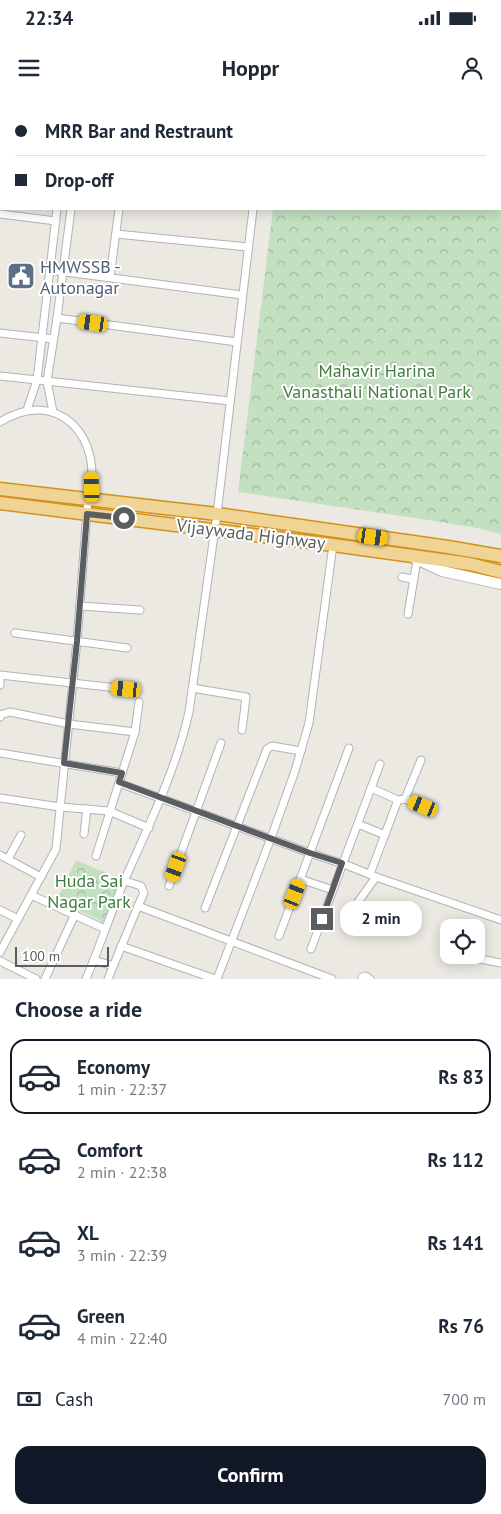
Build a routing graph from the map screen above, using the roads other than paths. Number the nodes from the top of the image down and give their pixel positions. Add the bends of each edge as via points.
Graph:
1 (57, 210) edge
2 (71, 210) edge
3 (119, 210) edge
4 (253, 210) edge
5 (0, 214) edge
6 (56, 221) junction
7 (116, 234) junction
8 (248, 247) junction
9 (50, 270) junction
10 (63, 271) junction
11 (110, 278) junction
12 (242, 295) junction
13 (57, 318) junction
14 (0, 333) edge
15 (42, 337) junction
16 (53, 339) junction
17 (237, 342) junction
18 (0, 376) edge
19 (37, 380) junction
20 (47, 381) junction
21 (230, 401) junction
22 (27, 410) junction
23 (52, 412) junction
24 (0, 422) edge
25 (0, 489) edge
26 (88, 499) junction
27 (0, 503) edge
28 (87, 514) junction
29 (217, 514) junction
30 (214, 530) junction
31 (333, 545) junction
32 (500, 556) edge
33 (415, 559) junction
34 (501, 572) edge
35 (402, 578) dead end
36 (412, 579) junction
37 (501, 584) edge
38 (80, 606) junction
39 (140, 610) dead end
40 (408, 614) dead end
41 (15, 633) dead end
42 (77, 641) junction
43 (127, 648) dead end
44 (73, 683) junction
45 (0, 685) edge
46 (192, 688) junction
47 (126, 689) dead end
48 (139, 702) dead end
49 (0, 717) edge
50 (69, 724) junction
51 (242, 730) dead end
52 (135, 732) junction
53 (221, 743) dead end
54 (349, 748) dead end
55 (301, 751) junction
56 (0, 753) edge
57 (421, 760) dead end
58 (64, 763) junction
59 (380, 764) dead end
60 (122, 773) junction
61 (119, 782) junction
62 (372, 788) junction
63 (0, 798) edge
64 (160, 798) junction
65 (402, 799) junction
66 (60, 806) junction
67 (423, 806) dead end
68 (87, 809) junction
69 (109, 811) junction
70 (196, 811) junction
71 (358, 824) junction
72 (238, 826) junction
73 (149, 828) junction
74 (21, 834) dead end
75 (84, 834) dead end
76 (385, 835) junction
77 (271, 838) junction
78 (310, 853) junction
79 (0, 856) edge
80 (96, 856) dead end
81 (8, 859) junction
82 (342, 863) junction
83 (373, 876) junction
84 (41, 877) junction
85 (300, 879) junction
86 (125, 881) junction
87 (169, 886) dead end
88 (333, 890) junction
89 (31, 895) junction
90 (358, 902) dead end
91 (138, 906) junction
92 (205, 908) dead end
93 (0, 910) edge
94 (75, 914) junction
95 (18, 919) junction
96 (501, 920) edge
97 (105, 929) junction
98 (279, 936) dead end
99 (232, 941) junction
100 (122, 946) junction
101 (311, 949) dead end
102 (0, 952) edge
103 (94, 960) junction
104 (485, 960) edge
105 (0, 961) edge
106 (501, 963) edge
107 (113, 966) junction
108 (36, 979) edge
109 (45, 979) edge
110 (86, 979) edge
111 (108, 979) edge
112 (216, 979) edge
113 (332, 979) edge

1 - 6 street
2 - 10 street
3 - 7 street
4 - 8 street
5 - 6 street
6 - 9 street
7 - 8 street
7 - 11 street
8 - 12 street
9 - 10 street
9 - 15 street
10 - 11 street
10 - 13 street
11 - 12 street
12 - 17 street
13 - 16 street
13 - 17 street
14 - 15 street
15 - 16 street
15 - 19 street
16 - 20 street
17 - 21 street
18 - 19 street
19 - 20 street
19 - 22 street
20 - 21 street
20 - 23 street
21 - 29 street
22 - 23 street
22 - 24 street
23 - 26 street via 75,426 85,441 91,460 92,487
25 - 26 highway, Vijaywada Highway
26 - 28 street
26 - 29 highway, Vijaywada Highway
27 - 28 highway, Vijaywada Highway
28 - 30 highway, Vijaywada Highway
28 - 38 street
29 - 30 street
29 - 32 highway, Vijaywada Highway
30 - 31 highway, Vijaywada Highway
30 - 46 street
31 - 33 highway, Vijaywada Highway
31 - 55 street via 309,723
33 - 34 highway, Vijaywada Highway via 470,564
33 - 36 street
33 - 37 street via 442,571
35 - 36 street
36 - 40 street
38 - 39 street
38 - 42 street
41 - 42 street
42 - 43 street
42 - 44 street
44 - 45 street via 0,675
44 - 47 street
44 - 50 street
46 - 51 street via 246,697
46 - 64 street via 183,738
48 - 52 street
49 - 50 street via 10,712
50 - 52 street
50 - 58 street
52 - 60 street
53 - 70 street
54 - 78 street
55 - 72 street via 272,746 267,749
55 - 77 street
56 - 58 street
57 - 65 street
58 - 60 street
58 - 66 street
59 - 62 street
60 - 61 street
61 - 64 street
61 - 69 street
62 - 65 street
62 - 71 street
63 - 66 street
64 - 70 street
64 - 73 street
65 - 67 street
65 - 76 street
66 - 68 street
66 - 84 street via 56,849
68 - 69 street
68 - 75 street
69 - 73 street
69 - 80 street
70 - 72 street
70 - 87 street
71 - 76 street
71 - 82 street
72 - 77 street
72 - 92 street
73 - 86 street
74 - 81 street
76 - 83 street
77 - 78 street
77 - 99 street
78 - 82 street
78 - 85 street
79 - 81 street
81 - 84 street
82 - 83 street
82 - 88 street
83 - 90 street
83 - 96 street
84 - 89 street
85 - 88 street
85 - 98 street
86 - 91 street via 141,886 144,893
86 - 97 street
88 - 101 street
89 - 94 street
89 - 95 street
91 - 99 street
91 - 100 street
93 - 95 street
94 - 97 street
94 - 109 street
95 - 102 street
97 - 103 street
99 - 112 street
99 - 113 street
100 - 107 street
100 - 112 street
103 - 107 street
103 - 110 street
104 - 106 street
105 - 108 street
107 - 111 street

